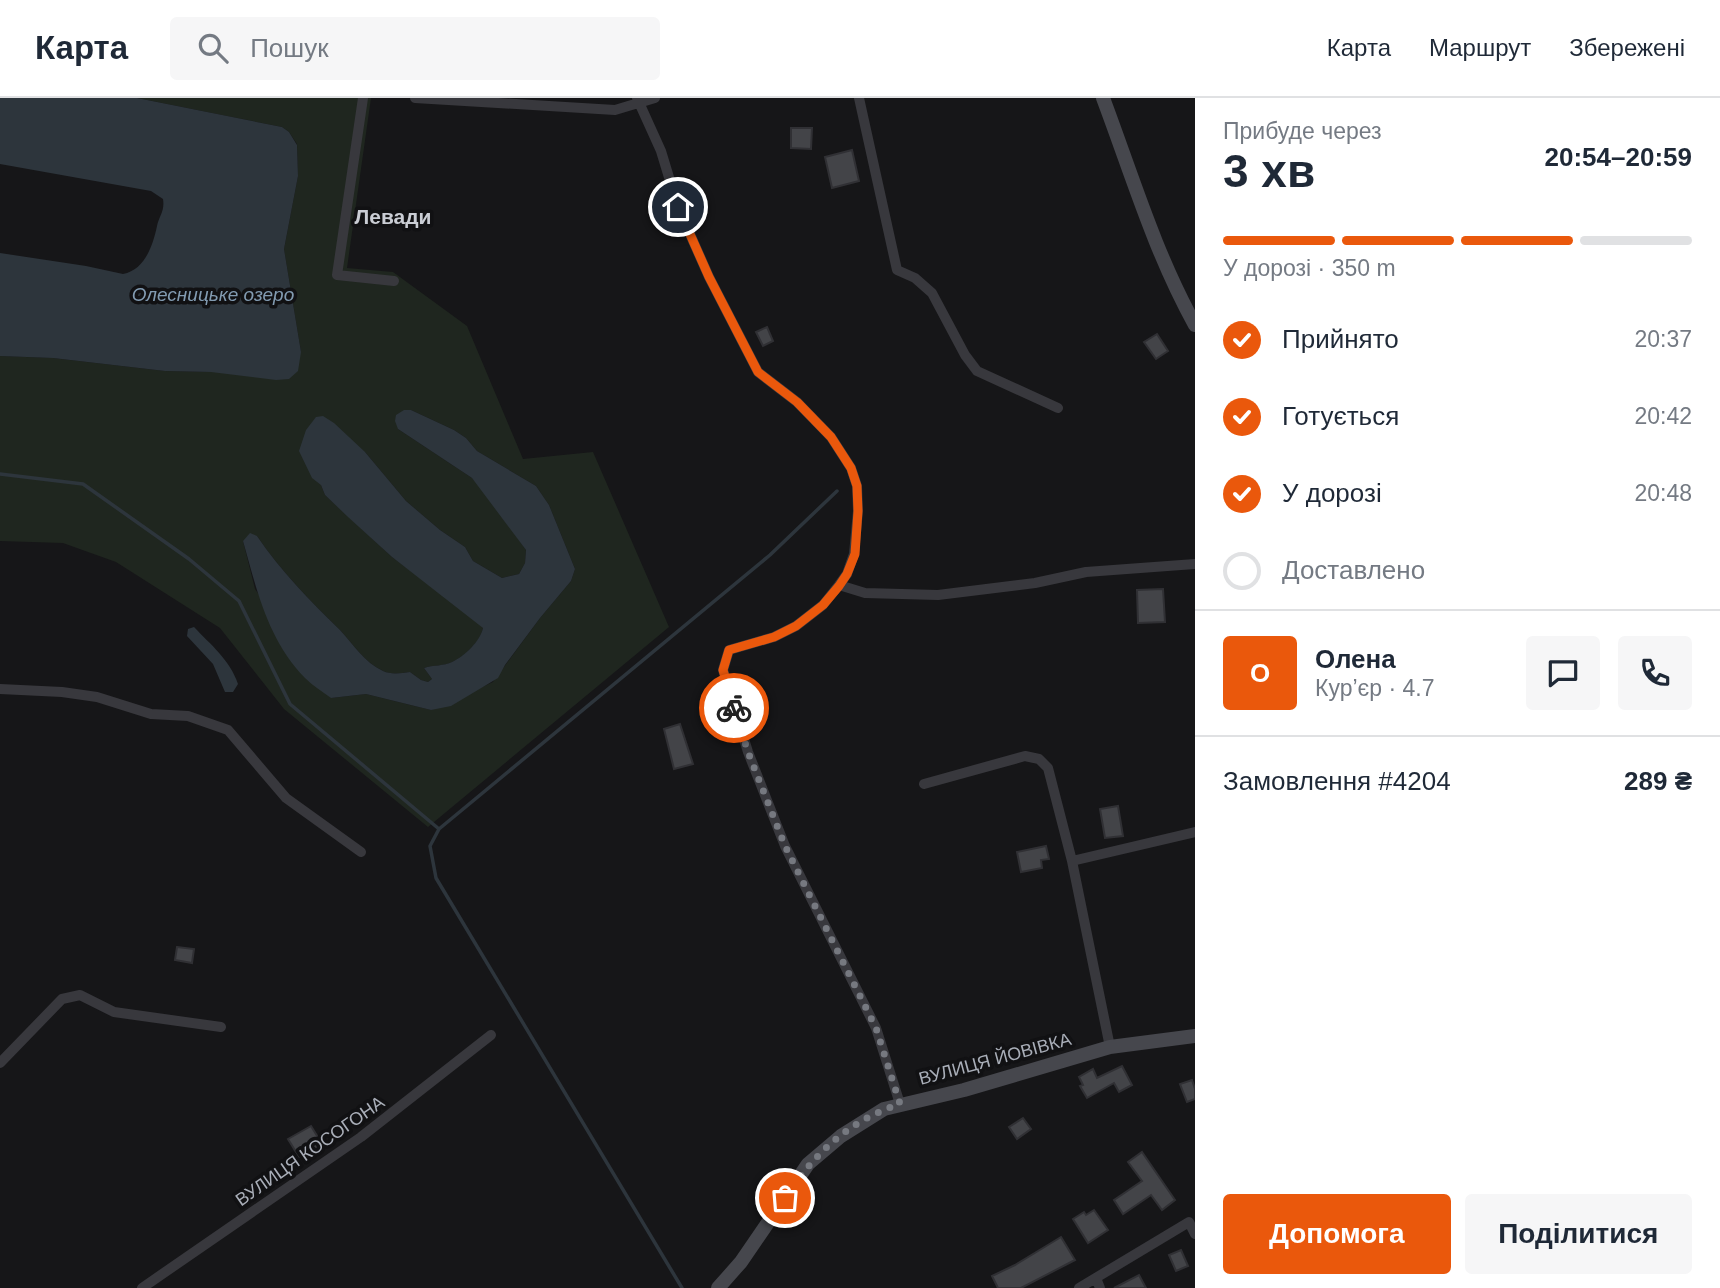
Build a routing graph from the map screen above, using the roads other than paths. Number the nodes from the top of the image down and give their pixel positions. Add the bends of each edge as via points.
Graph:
1 (362, 98) edge
2 (415, 98) edge
3 (655, 98) edge
4 (859, 98) edge
5 (1103, 98) edge
6 (637, 100) edge
7 (394, 281) dead end
8 (1195, 325) edge
9 (1059, 408) dead end
10 (1195, 564) edge
11 (839, 586) junction
12 (0, 688) edge
13 (924, 784) dead end
14 (1195, 832) edge
15 (361, 852) dead end
16 (1072, 861) junction
17 (221, 1027) dead end
18 (491, 1035) dead end
19 (1195, 1035) edge
20 (1111, 1047) junction
21 (0, 1063) edge
22 (900, 1104) junction
23 (1195, 1234) edge
24 (1098, 1283) edge
25 (142, 1288) edge
26 (718, 1288) edge
27 (1079, 1288) edge

1 - 7 street via 337,275
2 - 6 street via 615,110
3 - 6 street
4 - 9 street via 897,270 932,293 977,371
5 - 8 street via 1149,227
6 - 11 street via 709,277 758,372 797,402 831,437 851,468 857,486 855,554
10 - 11 street via 1086,572 938,594 865,593
11 - 22 street via 796,626 729,650 723,670 748,752 785,846 876,1028
12 - 15 street via 97,697 150,714 188,716 228,730 286,798
13 - 16 street via 1024,756 1039,759 1048,768
14 - 16 street
16 - 20 street
17 - 21 street via 114,1012 80,995 62,999
18 - 25 street, ВУЛИЦЯ КОСОГОНА via 361,1137
19 - 20 street, ВУЛИЦЯ ЙОВІВКА
20 - 22 street, ВУЛИЦЯ ЙОВІВКА
22 - 26 street, ВУЛИЦЯ ЙОВІВКА via 865,1120 816,1157
23 - 24 street via 1189,1222
24 - 27 street

